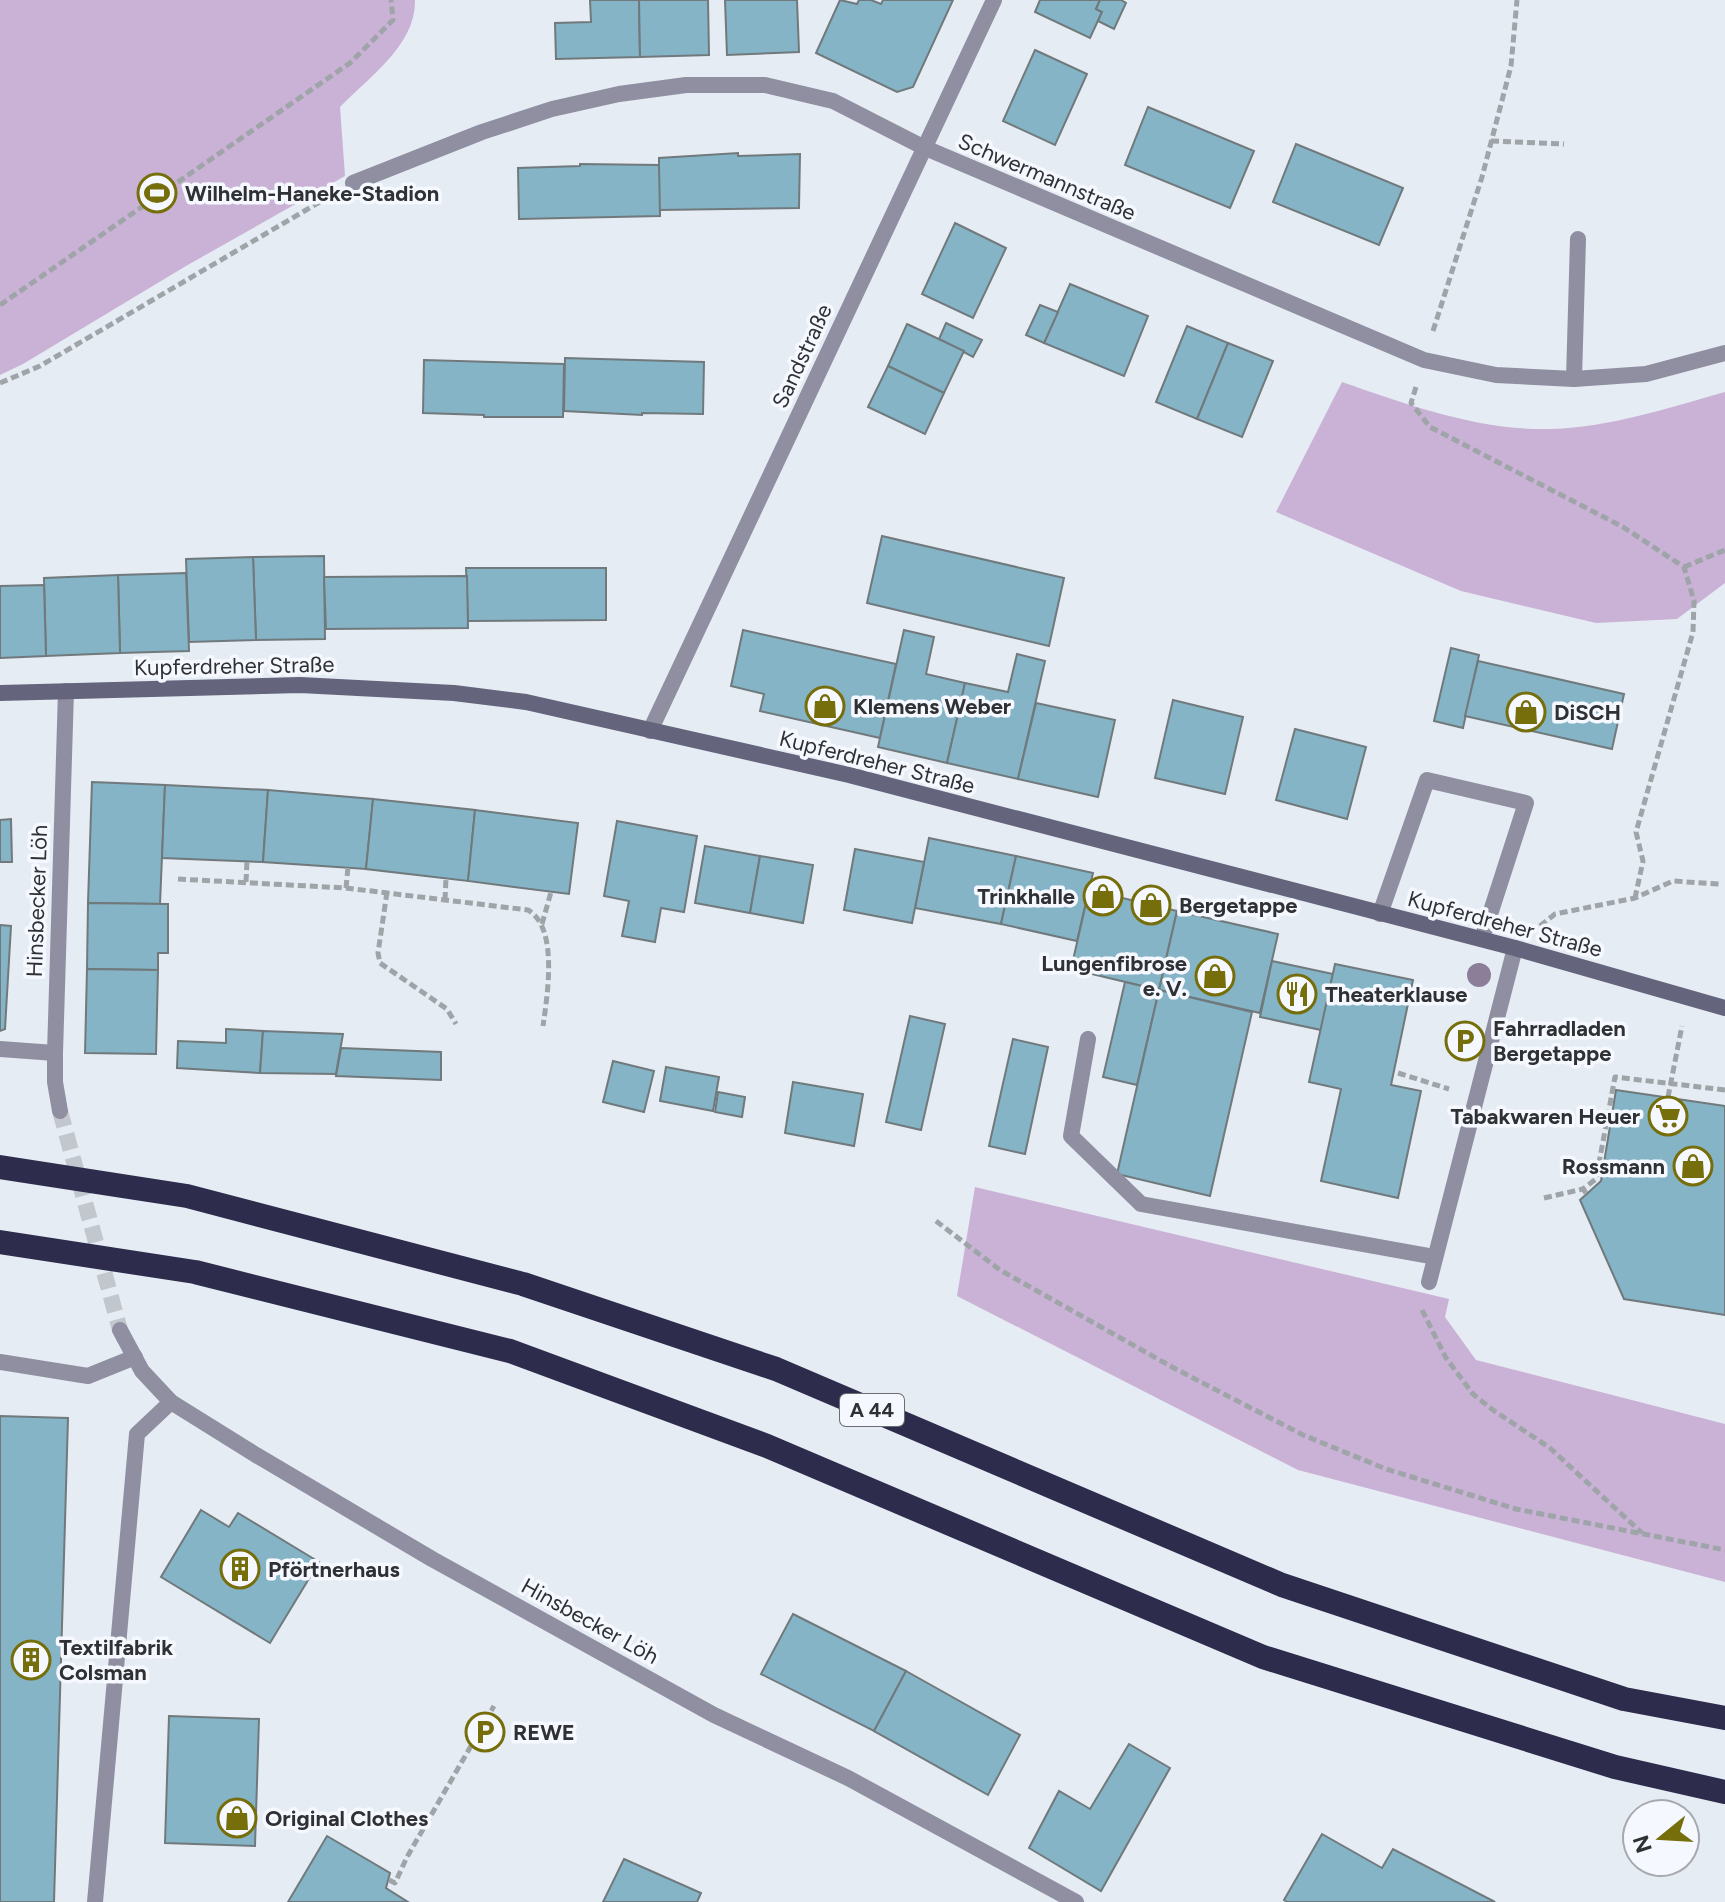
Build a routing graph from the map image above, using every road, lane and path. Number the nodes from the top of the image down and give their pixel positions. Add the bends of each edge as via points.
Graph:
1 (391, 0) edge
2 (994, 0) edge
3 (1517, 0) edge
4 (1491, 141) junction
5 (1564, 144) dead end
6 (923, 147) junction
7 (353, 183) joint
8 (1578, 239) dead end
9 (0, 305) edge
10 (1725, 353) edge
11 (1424, 360) junction
12 (1574, 379) junction
13 (0, 383) edge
14 (1411, 403) dead end
15 (1725, 550) edge
16 (1684, 567) junction
17 (66, 691) junction
18 (0, 693) edge
19 (650, 731) junction
20 (247, 860) dead end
21 (348, 867) dead end
22 (446, 878) dead end
23 (178, 879) dead end
24 (246, 882) junction
25 (1719, 884) dead end
26 (346, 888) junction
27 (387, 892) junction
28 (551, 892) dead end
29 (1635, 898) junction
30 (445, 900) junction
31 (1380, 914) junction
32 (1555, 914) dead end
33 (542, 925) junction
34 (1482, 939) junction
35 (1515, 948) junction
36 (1688, 997) junction
37 (1725, 1008) edge
38 (456, 1024) dead end
39 (543, 1026) dead end
40 (1088, 1039) dead end
41 (0, 1049) edge
42 (55, 1053) junction
43 (1398, 1073) dead end
44 (1671, 1082) junction
45 (1725, 1090) edge
46 (1477, 1097) junction
47 (1668, 1097) dead end
48 (60, 1111) tunnel mouth
49 (0, 1167) edge
50 (1544, 1198) dead end
51 (936, 1221) dead end
52 (0, 1242) edge
53 (1435, 1257) junction
54 (1429, 1282) joint
55 (120, 1330) tunnel mouth
56 (135, 1357) junction
57 (0, 1362) edge
58 (171, 1402) junction
59 (1643, 1534) junction
60 (1725, 1550) edge
61 (494, 1706) dead end
62 (1725, 1718) edge
63 (1725, 1792) edge
64 (389, 1880) dead end
65 (95, 1902) edge
66 (1076, 1902) edge

1 - 9 path via 393,20 350,63
2 - 6 street, Sandstraße
3 - 4 path via 1511,66
4 - 5 path
4 - 11 path
6 - 7 street, Schwermannstraße via 833,101 765,85 686,85 552,109
6 - 11 street, Schwermannstraße
6 - 19 street, Sandstraße
7 - 13 path via 40,366
8 - 12 street
10 - 12 street, Schwermannstraße via 1646,374
11 - 12 street, Schwermannstraße via 1496,375
14 - 16 path via 1430,427 1623,527
15 - 16 path
16 - 29 path via 1694,601 1693,632 1636,832 1643,861
17 - 18 street, Kupferdreher Straße
17 - 19 street, Kupferdreher Straße via 300,685 454,693 526,702
17 - 42 street, Hinsbecker Löh
19 - 31 street, Kupferdreher Straße via 849,775
20 - 24 path
21 - 26 path
22 - 30 path
23 - 24 path
24 - 26 path
25 - 29 path via 1673,881
26 - 27 path
27 - 30 path
27 - 38 path via 380,963 447,1009
28 - 33 path
29 - 32 path
30 - 33 path via 528,910
31 - 34 street, Kupferdreher Straße
31 - 34 street via 1427,780 1526,803
33 - 39 path via 549,960
34 - 35 street, Kupferdreher Straße
35 - 36 street, Kupferdreher Straße
35 - 46 street
36 - 37 street, Kupferdreher Straße
36 - 44 path
40 - 53 street via 1071,1136 1141,1204
41 - 42 street
42 - 48 street, Hinsbecker Löh
43 - 46 path
44 - 45 path
44 - 47 path
44 - 50 path via 1615,1077 1596,1179 1584,1191
46 - 53 street
49 - 62 highway, A 44 via 187,1196 523,1284 776,1369 1282,1585 1624,1699
51 - 59 path via 1000,1270 1303,1435 1451,1491
52 - 63 highway via 195,1272 510,1351 767,1446 1263,1657 1615,1767
53 - 54 street
54 - 59 path via 1421,1306 1457,1375 1493,1410 1550,1448
55 - 56 street, Hinsbecker Löh
56 - 57 street via 88,1376
56 - 58 street, Hinsbecker Löh
58 - 65 street via 137,1434
58 - 66 street, Hinsbecker Löh via 432,1559 714,1715 848,1778
59 - 60 path
61 - 64 path via 395,1883

